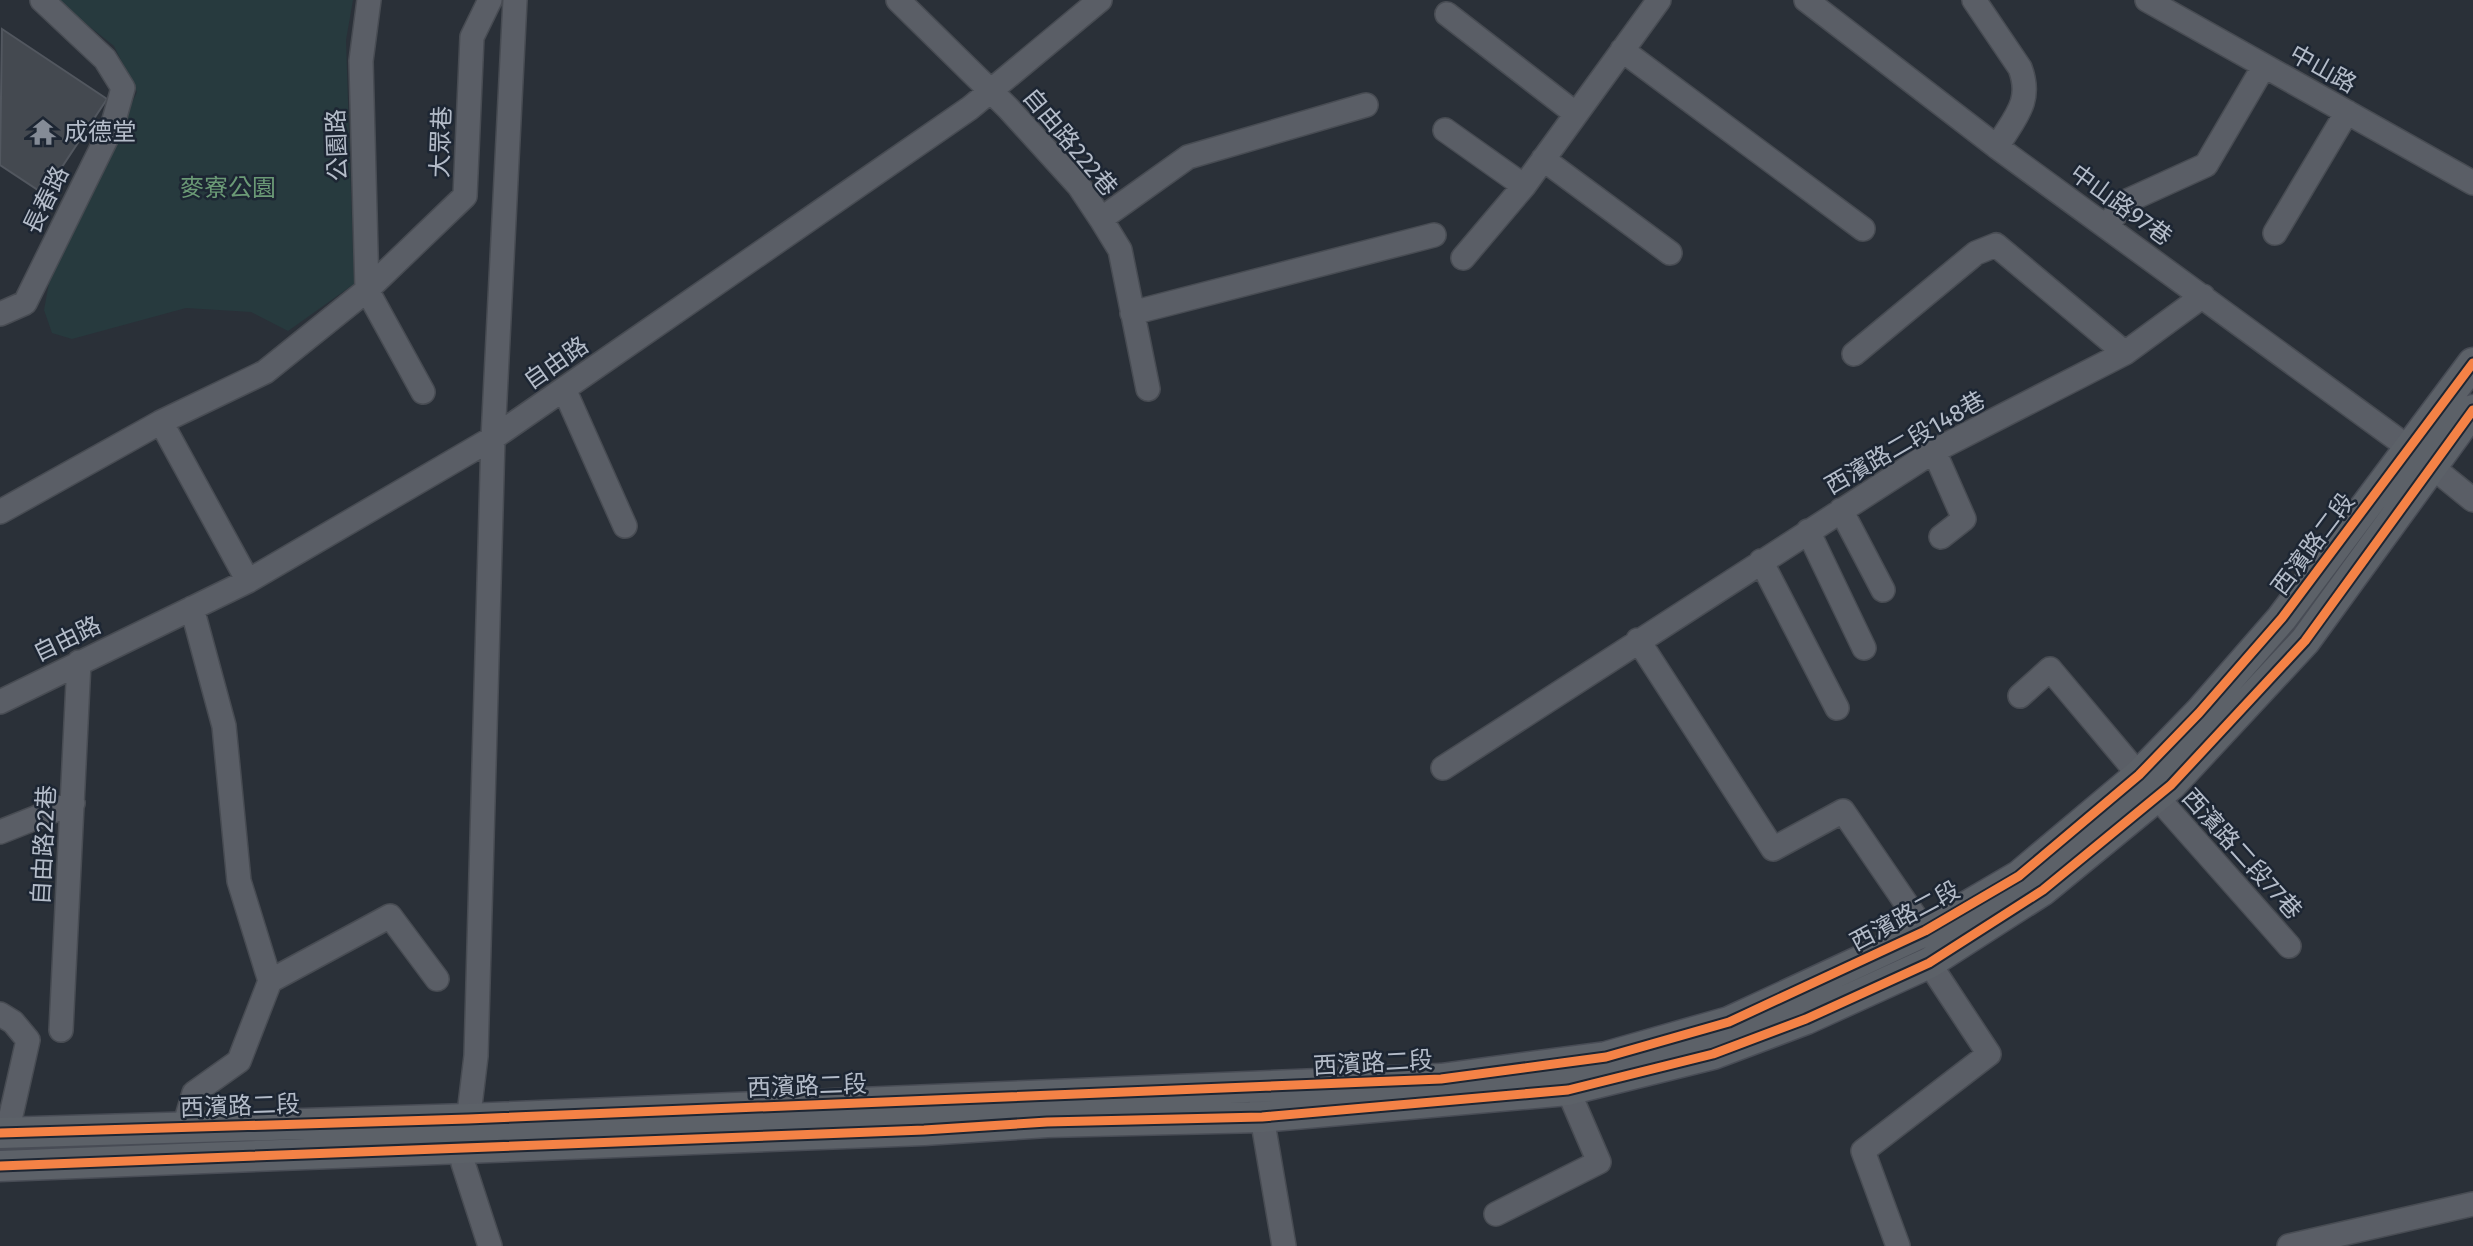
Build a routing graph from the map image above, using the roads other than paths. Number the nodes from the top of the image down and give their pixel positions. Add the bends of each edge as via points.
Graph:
1 (42, 0) edge
2 (369, 0) edge
3 (490, 0) edge
4 (515, 0) edge
5 (898, 0) edge
6 (1101, 0) edge
7 (1658, 0) edge
8 (1806, 0) edge
9 (1974, 0) edge
10 (2147, 0) edge
11 (2171, 6) edge
12 (1447, 14) dead end
13 (1622, 50) junction
14 (2264, 66) junction
15 (991, 92) junction
16 (1366, 105) dead end
17 (2347, 113) junction
18 (1576, 114) junction
19 (1445, 130) dead end
20 (1997, 147) junction
21 (1543, 159) junction
22 (2473, 183) edge
23 (1524, 186) junction
24 (1101, 219) junction
25 (2106, 226) junction
26 (1863, 229) dead end
27 (2275, 233) dead end
28 (1434, 235) dead end
29 (1670, 253) dead end
30 (1463, 258) dead end
31 (367, 290) junction
32 (2203, 296) junction
33 (1132, 313) junction
34 (0, 314) edge
35 (2125, 353) junction
36 (1854, 354) dead end
37 (2473, 363) edge
38 (564, 389) junction
39 (1148, 389) dead end
40 (423, 392) dead end
41 (2473, 410) edge
42 (161, 422) junction
43 (493, 438) junction
44 (2409, 448) junction
45 (1934, 451) junction
46 (2431, 468) junction
47 (2473, 500) edge
48 (1841, 510) junction
49 (0, 512) edge
50 (625, 526) dead end
51 (1808, 531) junction
52 (1941, 537) dead end
53 (1761, 561) junction
54 (248, 581) junction
55 (1884, 590) dead end
56 (192, 608) junction
57 (1638, 640) junction
58 (1864, 648) dead end
59 (79, 662) junction
60 (2020, 696) dead end
61 (0, 702) edge
62 (1837, 708) dead end
63 (1443, 768) dead end
64 (2148, 785) junction
65 (73, 803) junction
66 (0, 832) edge
67 (1925, 931) junction
68 (2289, 946) dead end
69 (1929, 963) junction
70 (437, 979) dead end
71 (270, 981) junction
72 (0, 1014) edge
73 (61, 1030) dead end
74 (1261, 1088) junction
75 (1569, 1090) junction
76 (1262, 1117) junction
77 (184, 1127) junction
78 (466, 1132) junction
79 (3, 1133) edge
80 (0, 1166) edge
81 (2473, 1204) edge
82 (1496, 1214) dead end
83 (490, 1246) edge
84 (1284, 1246) edge
85 (1898, 1246) edge
86 (2289, 1246) edge

1 - 34 street, 長春路 via 105,59 123,88 111,127 25,303
2 - 31 street, 公園路 via 361,61
3 - 31 street, 大眾巷 via 472,37 465,196
4 - 43 street
5 - 15 street, 自由路222巷
6 - 15 street, 自由路
7 - 13 street
8 - 20 street, 中山路97巷
9 - 20 street via 2024,79 2026,97
10 - 11 street, 中山路
11 - 14 street, 中山路
12 - 18 street
13 - 18 street
13 - 26 street
14 - 17 street, 中山路
14 - 25 street via 2206,165 2127,201
15 - 24 street, 自由路222巷 via 1079,186
15 - 38 street, 自由路
16 - 24 street via 1188,157
17 - 22 street, 中山路
17 - 27 street
18 - 21 street
19 - 23 street
20 - 25 street, 中山路97巷
21 - 23 street
21 - 29 street
23 - 30 street
24 - 33 street, 自由路222巷 via 1120,250
25 - 32 street, 中山路97巷
28 - 33 street
31 - 40 street
31 - 42 street via 265,372
32 - 35 street, 西濱路二段148巷
32 - 44 street, 中山路97巷
33 - 39 street, 自由路222巷
35 - 36 street via 1996,246 1976,253
35 - 45 street, 西濱路二段148巷
37 - 44 main road, 西濱路二段
38 - 43 street, 自由路
38 - 50 street
41 - 46 main road, 西濱路二段
42 - 49 street
42 - 54 street
43 - 54 street, 自由路
43 - 78 street via 476,1056
44 - 46 street, 中山路97巷
44 - 64 main road, 西濱路二段 via 2281,618 2199,713
45 - 48 street, 西濱路二段148巷
45 - 52 street via 1964,519
46 - 47 street, 中山路97巷
46 - 64 main road, 西濱路二段 via 2305,641
48 - 51 street, 西濱路二段148巷
48 - 55 street
51 - 53 street, 西濱路二段148巷
51 - 58 street
53 - 57 street, 西濱路二段148巷
53 - 62 street
54 - 56 street, 自由路
56 - 59 street, 自由路
56 - 71 street via 224,726 239,881
57 - 63 street, 西濱路二段148巷
57 - 67 street via 1773,849 1843,811
59 - 61 street, 自由路
59 - 65 street, 自由路22巷
60 - 64 street, 西濱路二段77巷 via 2050,669
64 - 67 main road, 西濱路二段 via 2019,876
64 - 68 street, 西濱路二段77巷
64 - 69 main road, 西濱路二段 via 2043,890
65 - 66 street
65 - 73 street, 自由路22巷
67 - 74 main road, 西濱路二段 via 1729,1022 1606,1057 1441,1079
69 - 75 main road, 西濱路二段 via 1713,1054
69 - 85 street via 1989,1054 1863,1151
70 - 71 street via 390,916
71 - 77 street via 239,1061 194,1093
72 - 79 street via 28,1040
74 - 76 street
74 - 78 main road, 西濱路二段
75 - 76 main road, 西濱路二段
75 - 82 street via 1599,1162
76 - 78 main road, 西濱路二段 via 924,1130
76 - 84 street
77 - 78 main road, 西濱路二段
77 - 79 main road, 西濱路二段
78 - 80 main road, 西濱路二段
78 - 83 street via 463,1163
81 - 86 street

